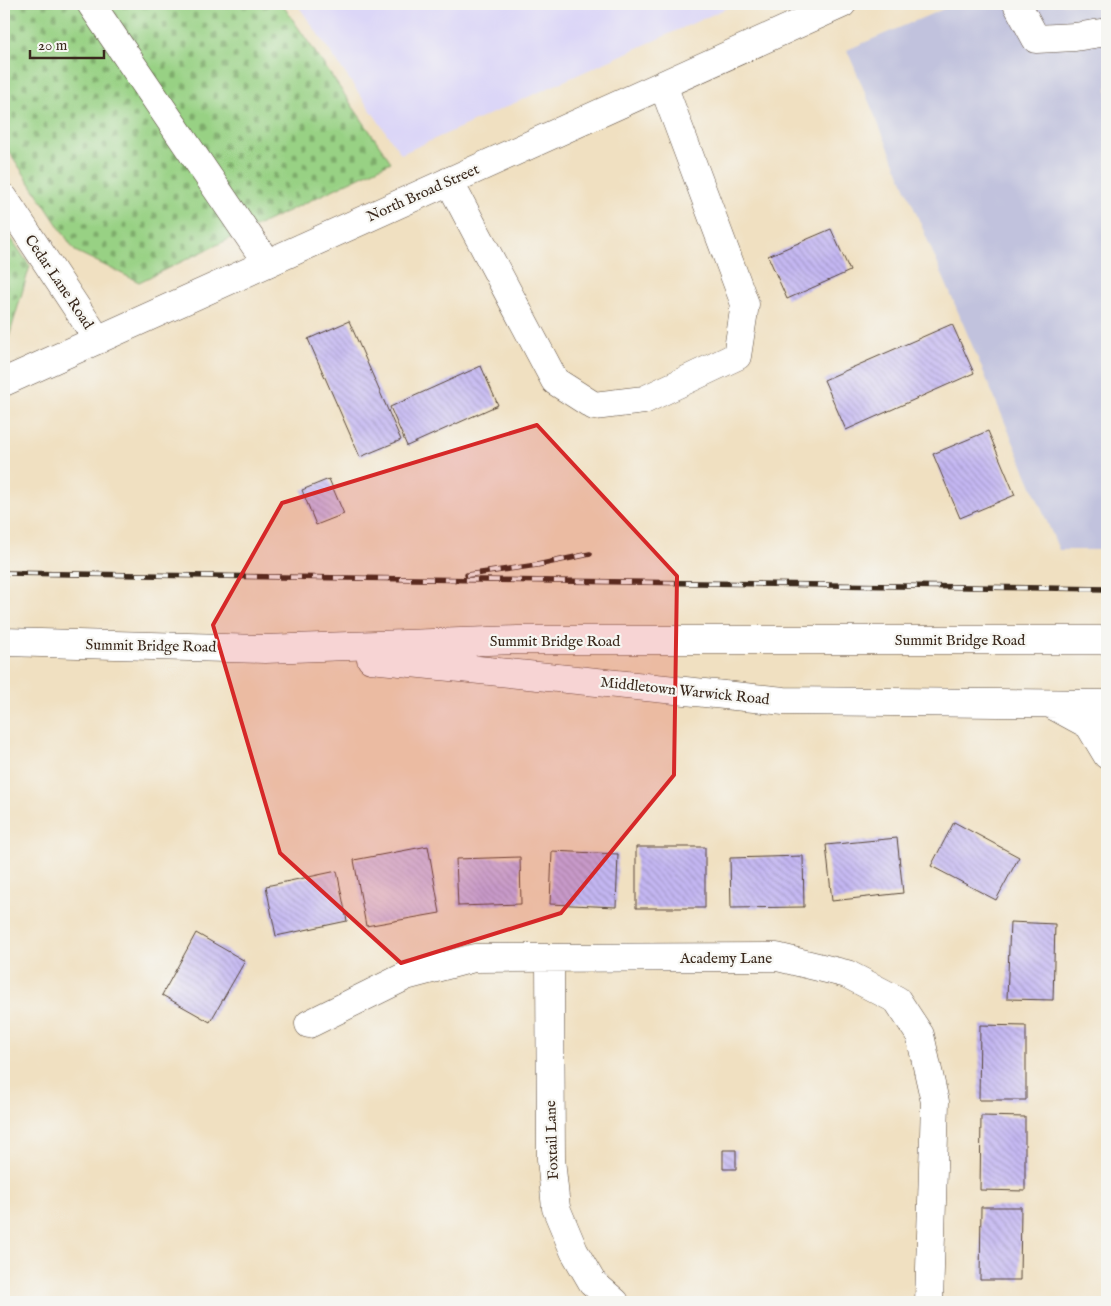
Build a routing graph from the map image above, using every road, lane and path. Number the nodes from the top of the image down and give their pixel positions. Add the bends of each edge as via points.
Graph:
1 (91, 4) edge
2 (841, 4) edge
3 (1016, 4) edge
4 (1107, 32) edge
5 (663, 84) junction
6 (449, 181) junction
7 (4, 198) edge
8 (267, 263) junction
9 (98, 340) junction
10 (4, 382) edge
11 (1107, 640) edge
12 (4, 642) edge
13 (265, 648) junction
14 (1050, 704) junction
15 (1107, 704) edge
16 (1107, 755) edge
17 (550, 959) junction
18 (308, 1024) dead end
19 (615, 1302) edge
20 (929, 1302) edge

1 - 8 main road
2 - 5 main road, North Broad Street
3 - 4 main road via 1036,39
5 - 6 main road, North Broad Street
5 - 6 main road via 745,304 738,356 644,400 594,406 555,381
6 - 8 main road, North Broad Street
7 - 9 main road, Cedar Lane Road
8 - 9 main road, North Broad Street
9 - 10 main road, North Broad Street
11 - 13 main road, Summit Bridge Road via 518,640
12 - 13 main road, Summit Bridge Road
13 - 14 main road, Middletown Warwick Road via 784,701
14 - 15 main road, Middletown Warwick Road
14 - 16 main road via 1089,725
17 - 18 main road, Academy Lane via 474,958 406,976
17 - 19 main road, Foxtail Lane via 551,1159 556,1208 574,1251 592,1282
17 - 20 main road, Academy Lane via 777,957 847,974 897,1000 920,1035 935,1102

